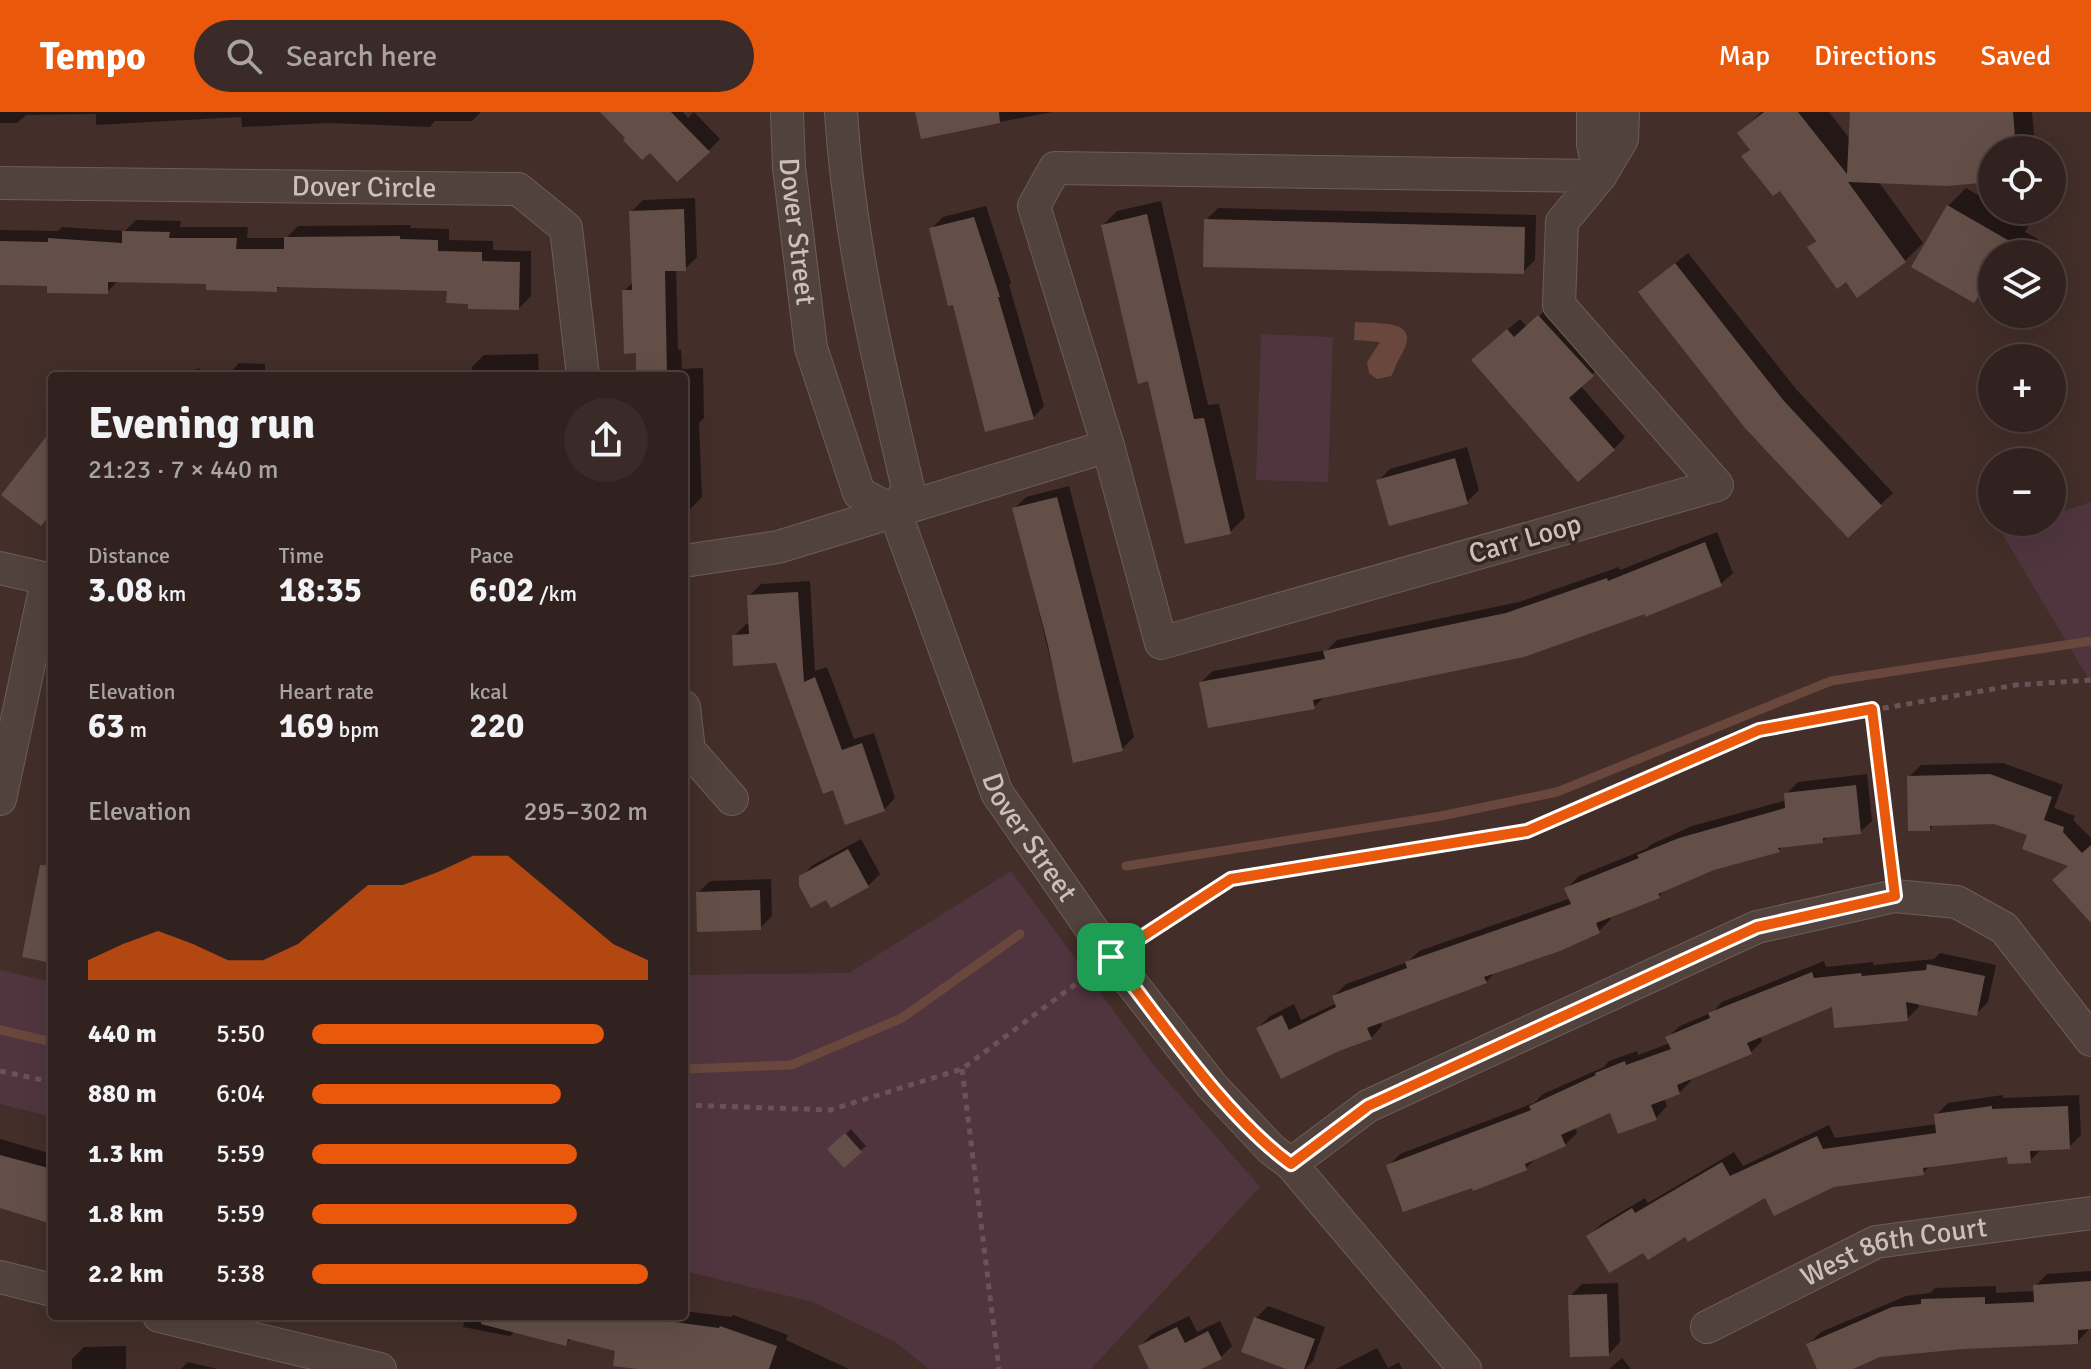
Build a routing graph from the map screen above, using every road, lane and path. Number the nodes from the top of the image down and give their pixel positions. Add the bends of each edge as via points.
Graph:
1 (787, 112) edge
2 (841, 112) edge
3 (1593, 112) edge
4 (1623, 112) edge
5 (1600, 176) junction
6 (0, 183) edge
7 (583, 372) edge
8 (1108, 446) junction
9 (888, 514) junction
10 (688, 560) edge
11 (0, 568) edge
12 (48, 580) edge
13 (48, 584) edge
14 (2091, 680) edge
15 (1872, 709) junction
16 (688, 741) edge
17 (0, 799) edge
18 (732, 799) dead end
19 (1895, 896) junction
20 (1111, 957) junction
21 (2091, 1040) edge
22 (962, 1069) junction
23 (0, 1071) edge
24 (48, 1081) edge
25 (688, 1105) edge
26 (1291, 1164) junction
27 (2091, 1213) edge
28 (0, 1277) edge
29 (48, 1289) edge
30 (173, 1320) edge
31 (1707, 1327) dead end
32 (329, 1363) edge
33 (380, 1369) edge
34 (999, 1369) edge
35 (1465, 1369) edge

1 - 9 street, Dover Street via 811,348 859,493
2 - 9 street, Dover Street via 845,178 870,330 908,488
3 - 5 street
4 - 5 street, Carr Loop via 1622,139
5 - 8 street, Carr Loop via 1055,168 1034,206
5 - 8 street, Carr Loop via 1562,222 1559,305 1717,485 1161,643
6 - 7 street, Dover Circle via 518,189 551,198 566,228
8 - 9 street
9 - 10 street via 778,547
9 - 20 street, Dover Street via 997,793
11 - 12 street
13 - 17 street
14 - 15 path via 2016,685
15 - 19 path
15 - 20 path via 1759,730 1527,831 1231,879
16 - 18 street via 689,750
19 - 21 street via 1957,902 2004,928
19 - 26 street via 1757,927 1368,1106
20 - 22 path
20 - 26 street, Dover Street via 1212,1086
22 - 25 path via 830,1110
22 - 34 path
23 - 24 path
26 - 35 street, Dover Street
27 - 31 street, West 86th Court via 1876,1242
28 - 29 street
30 - 32 street
32 - 33 street

